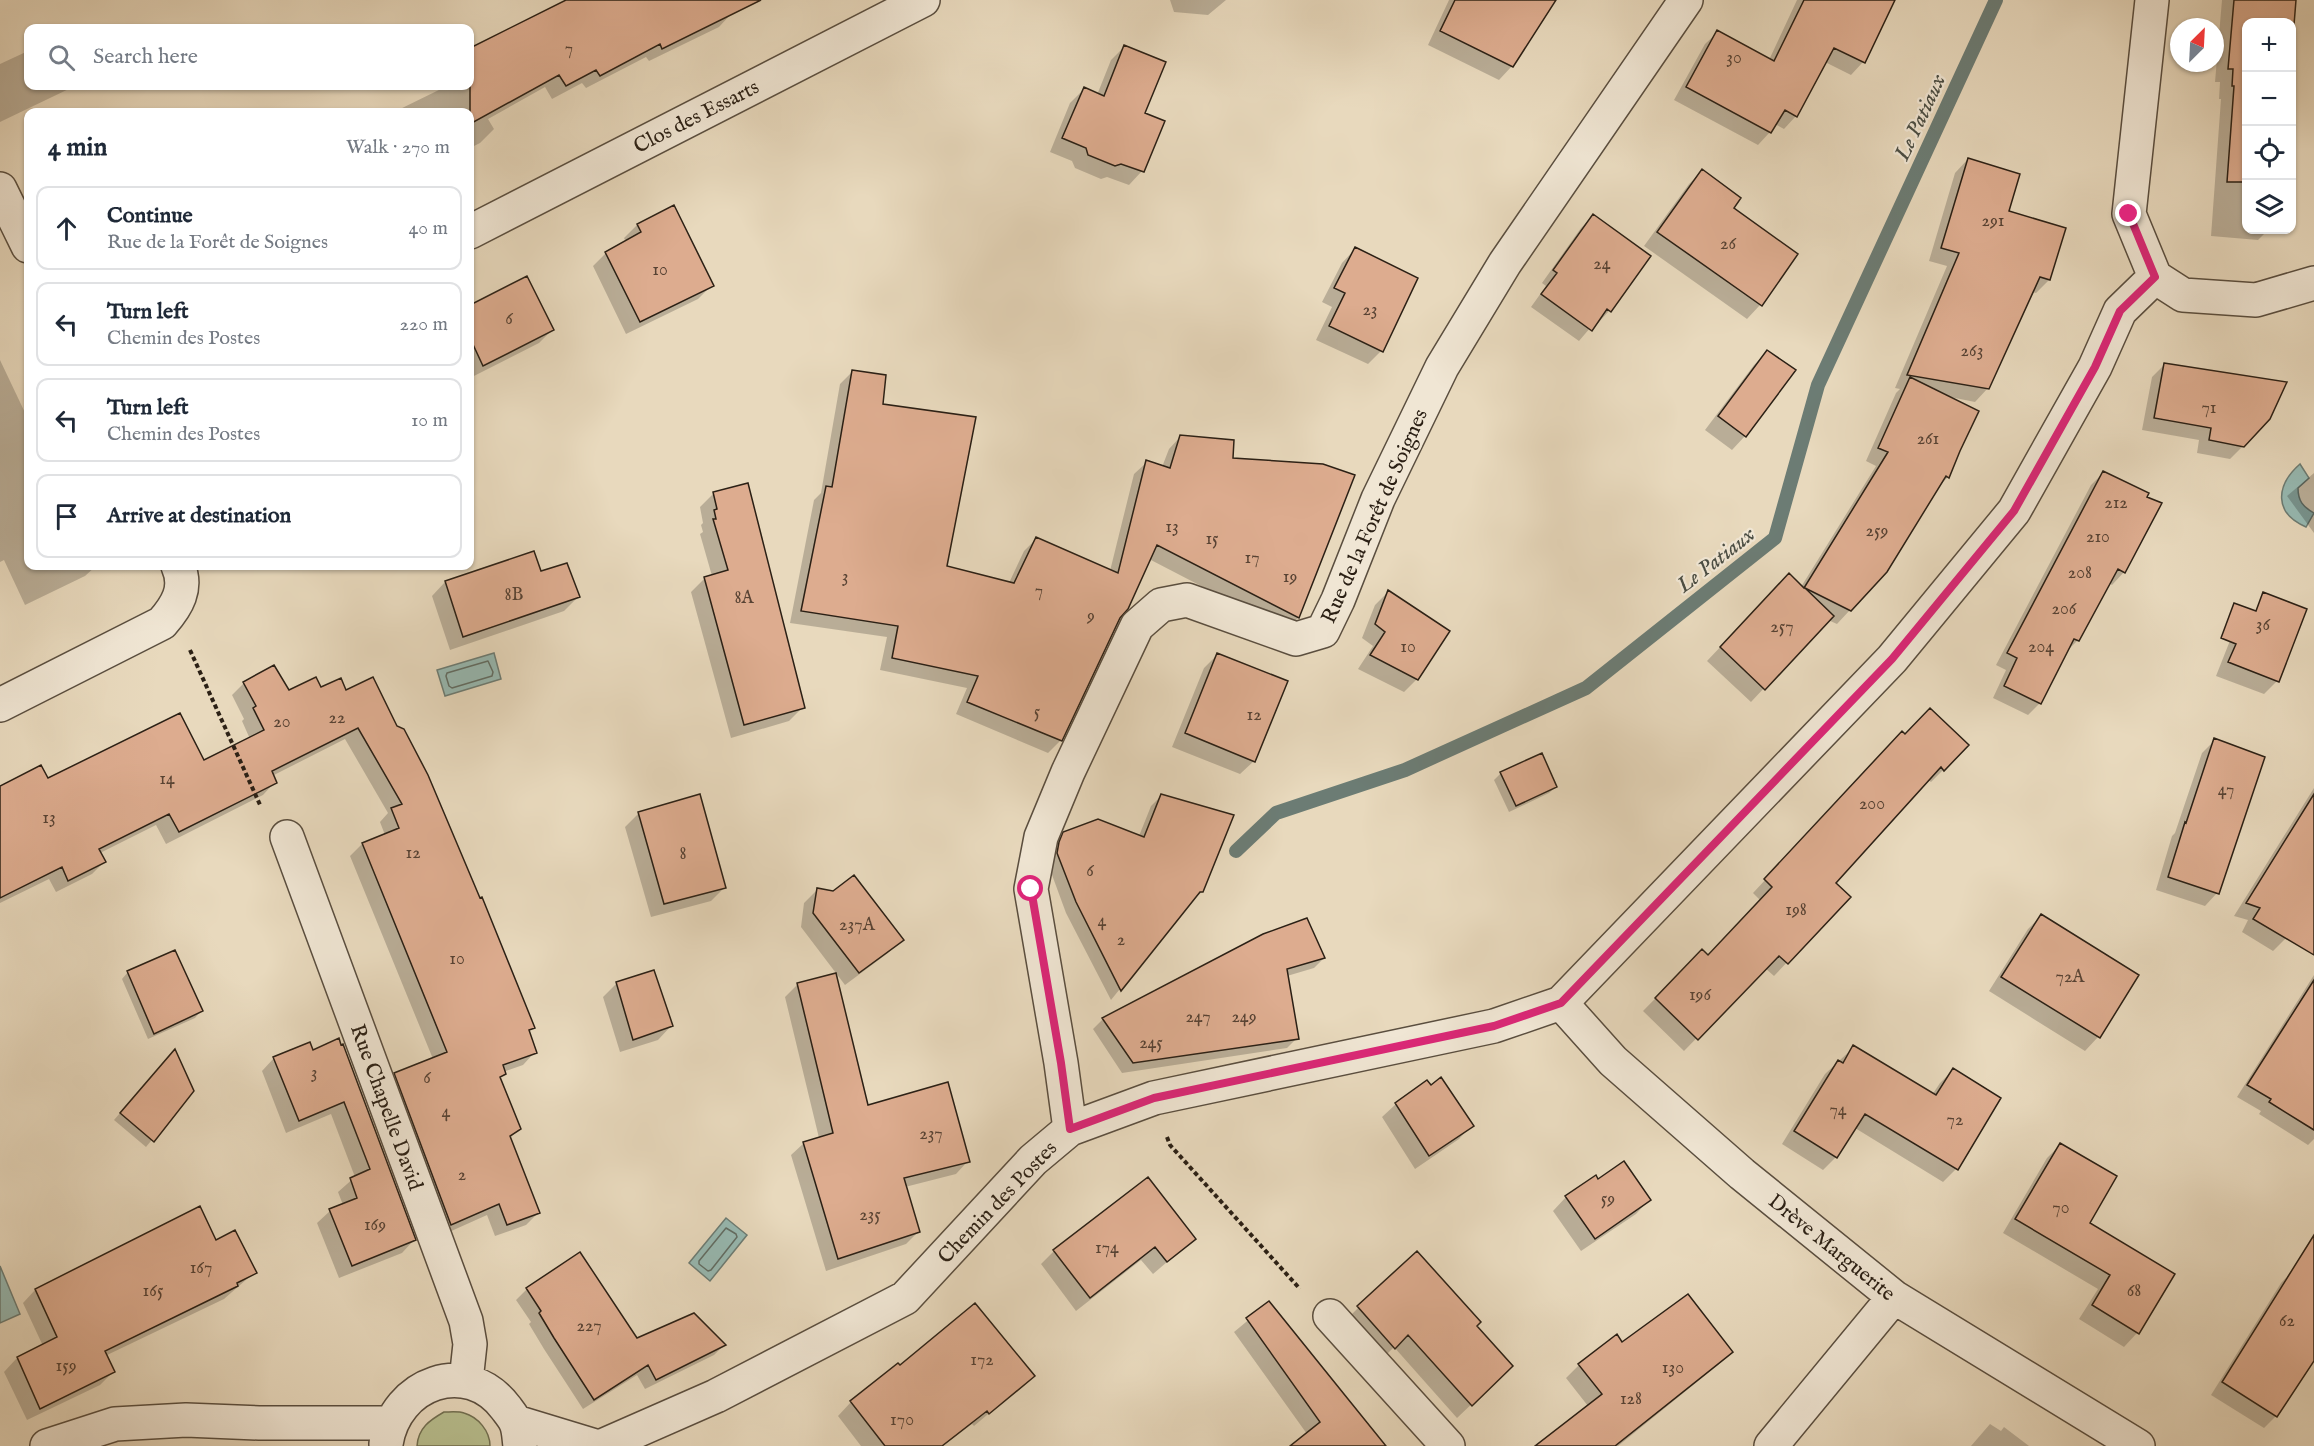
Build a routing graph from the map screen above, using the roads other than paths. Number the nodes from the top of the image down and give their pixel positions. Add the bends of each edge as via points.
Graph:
1 (923, 0) edge
2 (1686, 0) edge
3 (2151, 0) edge
4 (0, 189) edge
5 (474, 230) edge
6 (24, 238) edge
7 (2155, 277) junction
8 (2314, 283) edge
9 (180, 570) edge
10 (0, 705) edge
11 (287, 837) road end
12 (1561, 1003) junction
13 (1070, 1129) junction
14 (1894, 1297) junction
15 (1330, 1316) road end
16 (466, 1381) junction
17 (259, 1423) junction
18 (518, 1434) edge
19 (388, 1435) edge
20 (47, 1446) edge
21 (320, 1446) edge
22 (595, 1446) edge
23 (602, 1446) edge
24 (1448, 1446) edge
25 (1771, 1446) edge
26 (2138, 1446) edge

1 - 5 street, Clos des Essarts
2 - 13 street, Rue de la Forêt de Soignes via 1505,262 1442,367 1378,499 1323,631 1296,639 1187,600 1161,605 1137,626 1041,837 1031,889
3 - 7 street via 2129,214
4 - 6 street
7 - 8 street via 2183,295 2256,300
7 - 12 street, Chemin des Postes via 2120,311 2095,367 2014,511 1892,659
9 - 10 street via 182,593 162,623
11 - 16 street, Rue Chapelle David via 466,1322 470,1353
12 - 13 street, Chemin des Postes via 1494,1026 1154,1098
12 - 14 street, Drève Marguerite via 1612,1061 1742,1174
13 - 23 street, Chemin des Postes via 1033,1160 905,1298 716,1396
14 - 25 street
14 - 26 street, Drève Marguerite
15 - 24 street
16 - 18 street via 496,1396
16 - 19 street via 421,1388 403,1403
17 - 19 street
17 - 20 street via 186,1420 116,1424
17 - 21 street
18 - 22 street

